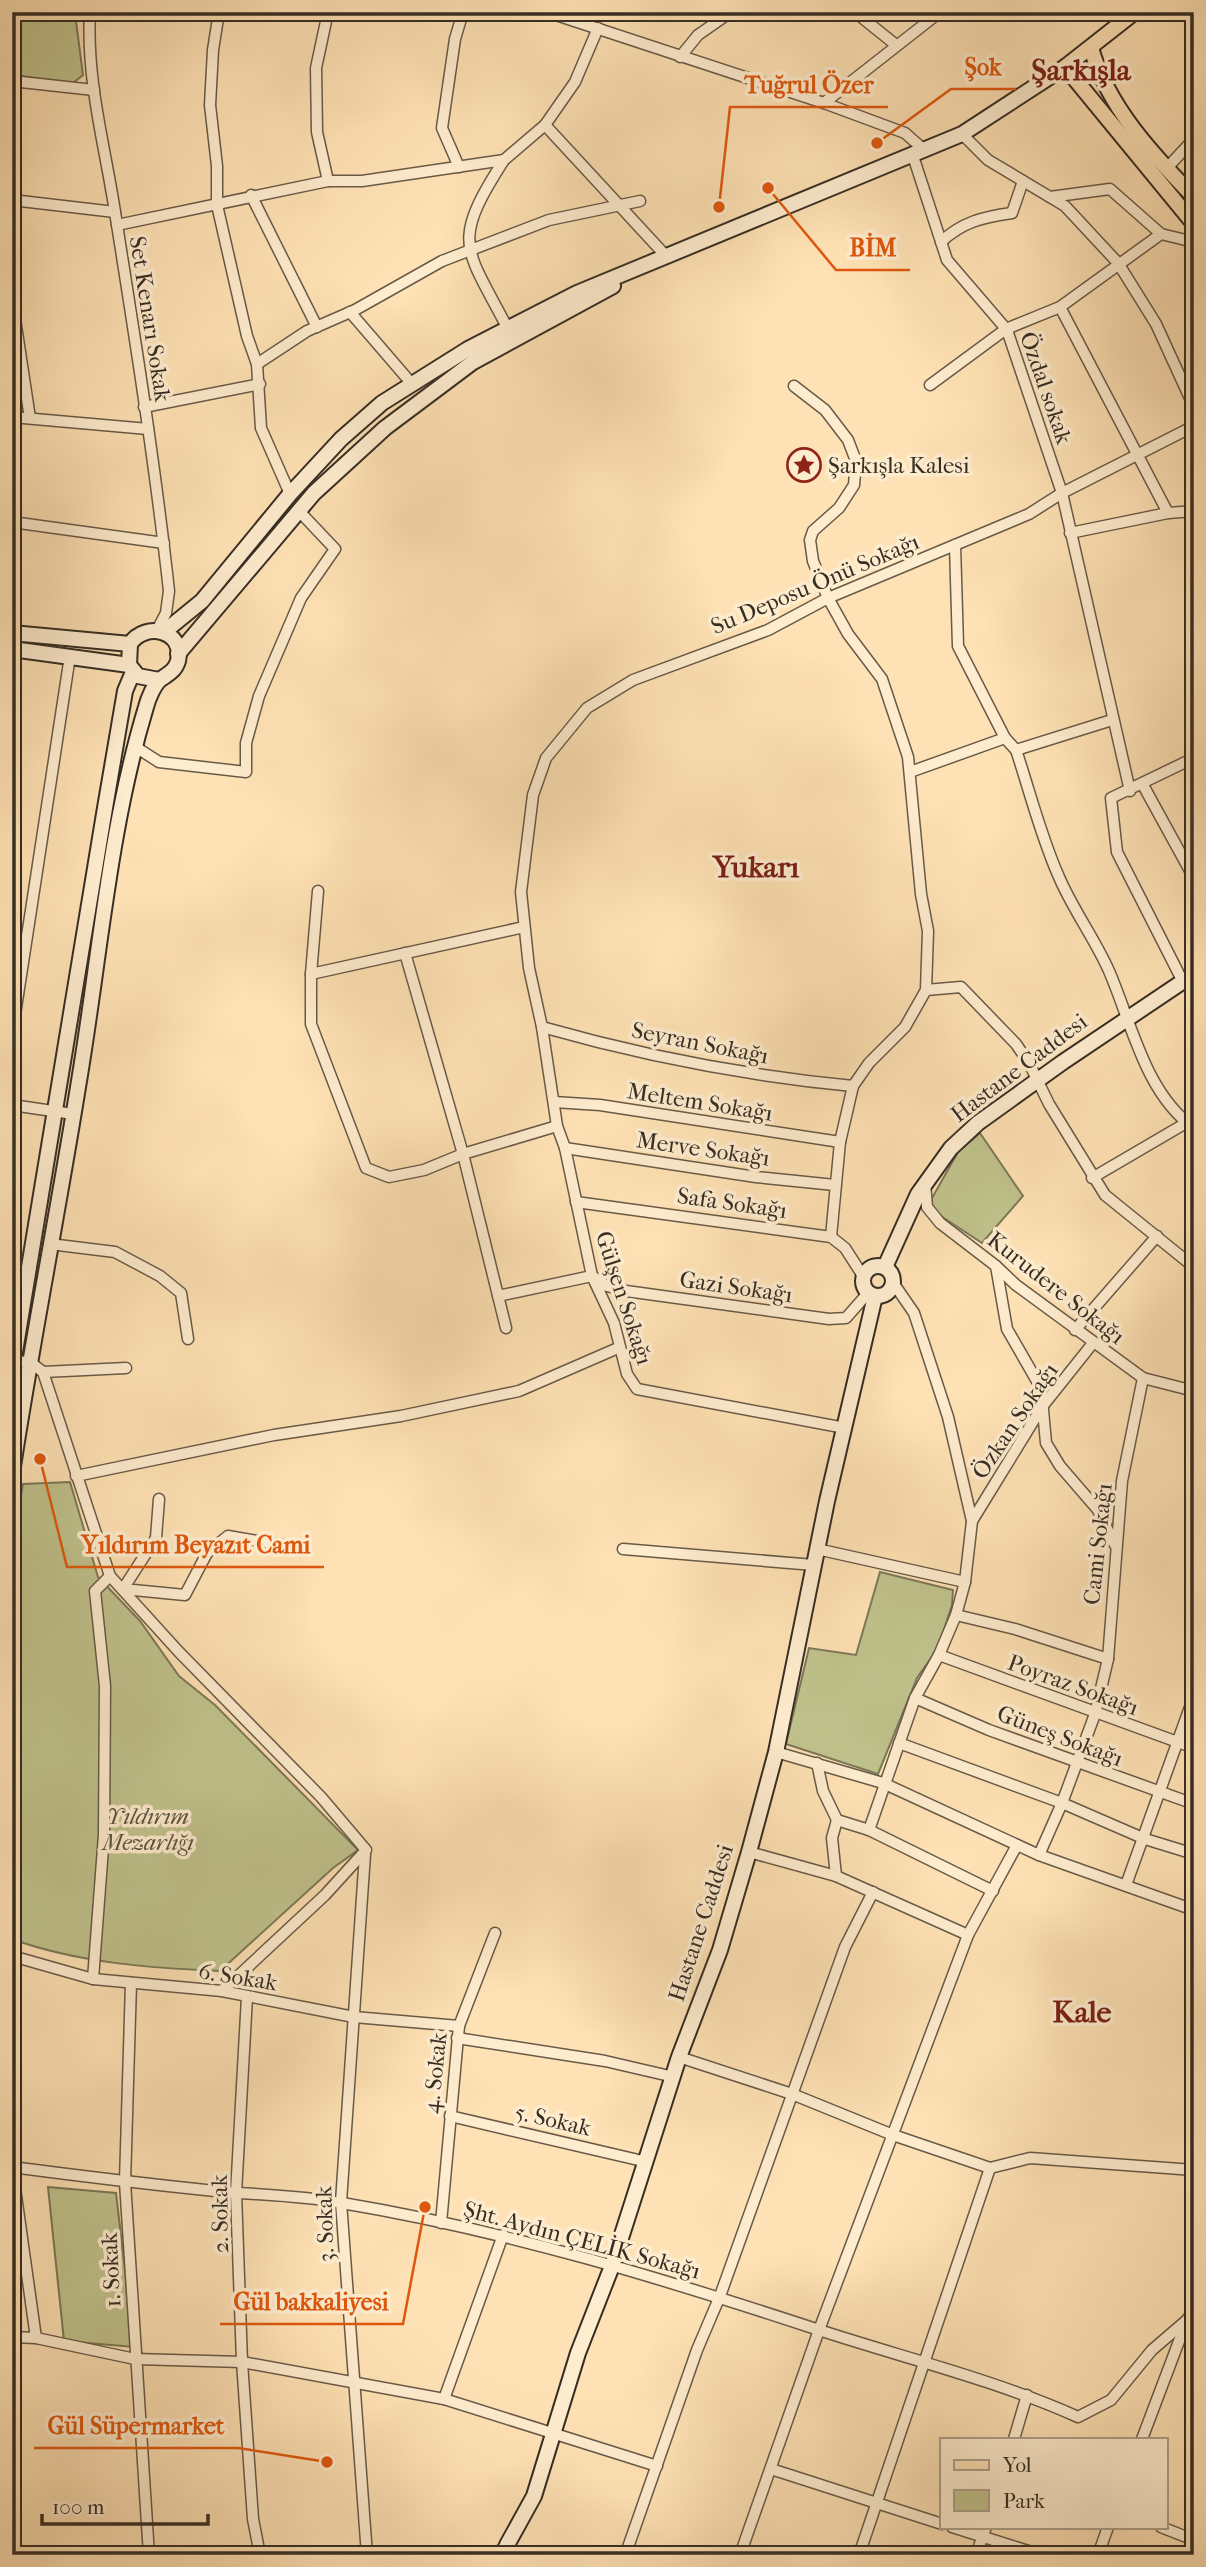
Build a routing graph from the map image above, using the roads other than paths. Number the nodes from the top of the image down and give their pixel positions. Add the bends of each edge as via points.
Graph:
1 (90, 12) edge
2 (219, 12) edge
3 (328, 12) edge
4 (463, 12) edge
5 (547, 12) edge
6 (731, 12) edge
7 (855, 12) edge
8 (940, 12) edge
9 (1129, 14) edge
10 (598, 28) junction
11 (896, 45) junction
12 (1091, 48) junction
13 (680, 57) junction
14 (1065, 67) junction
15 (12, 81) edge
16 (94, 90) junction
17 (824, 103) junction
18 (545, 125) junction
19 (962, 134) junction
20 (1194, 139) edge
21 (917, 151) junction
22 (504, 160) junction
23 (459, 167) junction
24 (1166, 169) junction
25 (328, 181) junction
26 (1023, 181) junction
27 (251, 195) junction
28 (1049, 197) junction
29 (1194, 197) edge
30 (12, 200) edge
31 (640, 201) dead end
32 (619, 204) junction
33 (217, 205) junction
34 (115, 212) junction
35 (117, 225) junction
36 (1194, 225) edge
37 (1161, 234) junction
38 (941, 242) junction
39 (1194, 242) edge
40 (468, 252) junction
41 (665, 255) junction
42 (1118, 263) junction
43 (1059, 307) junction
44 (350, 312) junction
45 (12, 318) edge
46 (317, 327) junction
47 (508, 328) junction
48 (1006, 329) junction
49 (257, 364) junction
50 (260, 384) junction
51 (412, 384) junction
52 (930, 385) dead end
53 (794, 386) dead end
54 (1193, 400) edge
55 (144, 407) junction
56 (12, 417) edge
57 (30, 418) junction
58 (1191, 427) edge
59 (148, 429) junction
60 (1194, 438) edge
61 (1140, 455) junction
62 (1062, 493) junction
63 (290, 494) junction
64 (299, 511) junction
65 (1194, 511) edge
66 (1168, 513) junction
67 (12, 522) edge
68 (1070, 533) junction
69 (164, 543) junction
70 (955, 545) junction
71 (828, 597) junction
72 (161, 631) junction
73 (12, 633) edge
74 (130, 644) junction
75 (12, 649) edge
76 (178, 654) junction
77 (70, 656) junction
78 (131, 668) junction
79 (159, 680) junction
80 (1112, 720) junction
81 (1005, 738) junction
82 (134, 746) junction
83 (1016, 750) junction
84 (1194, 758) edge
85 (910, 772) junction
86 (1143, 785) junction
87 (1130, 791) junction
88 (1194, 878) edge
89 (318, 891) dead end
90 (524, 927) junction
91 (405, 953) junction
92 (529, 968) joint
93 (311, 974) junction
94 (1188, 977) edge
95 (926, 990) junction
96 (1128, 1017) junction
97 (542, 1027) junction
98 (12, 1034) edge
99 (1040, 1079) junction
100 (853, 1086) junction
101 (554, 1102) junction
102 (12, 1105) edge
103 (56, 1111) junction
104 (73, 1114) junction
105 (1190, 1125) edge
106 (557, 1126) junction
107 (840, 1142) junction
108 (565, 1148) junction
109 (463, 1154) junction
110 (1092, 1178) junction
111 (925, 1183) junction
112 (835, 1185) junction
113 (576, 1202) junction
114 (1157, 1236) junction
115 (831, 1237) junction
116 (50, 1244) junction
117 (996, 1266) junction
118 (885, 1267) junction
119 (1194, 1267) edge
120 (592, 1276) junction
121 (863, 1276) junction
122 (894, 1284) junction
123 (872, 1295) junction
124 (498, 1296) junction
125 (506, 1328) dead end
126 (1075, 1330) junction
127 (188, 1339) dead end
128 (1093, 1343) junction
129 (618, 1348) junction
130 (30, 1362) junction
131 (13, 1364) edge
132 (127, 1368) dead end
133 (43, 1372) junction
134 (1143, 1378) junction
135 (1194, 1391) edge
136 (1042, 1407) junction
137 (845, 1428) junction
138 (12, 1473) edge
139 (76, 1476) junction
140 (159, 1499) dead end
141 (972, 1521) junction
142 (304, 1545) dead end
143 (1115, 1546) junction
144 (623, 1549) dead end
145 (817, 1549) junction
146 (814, 1565) junction
147 (110, 1576) junction
148 (965, 1583) junction
149 (123, 1589) junction
150 (956, 1615) junction
151 (939, 1656) junction
152 (1108, 1658) junction
153 (1194, 1696) edge
154 (915, 1698) junction
155 (1095, 1714) junction
156 (898, 1743) junction
157 (1178, 1743) junction
158 (1194, 1748) edge
159 (776, 1752) junction
160 (817, 1763) junction
161 (1075, 1763) junction
162 (883, 1783) junction
163 (1161, 1794) junction
164 (1062, 1804) junction
165 (1194, 1804) edge
166 (837, 1820) junction
167 (869, 1830) junction
168 (1145, 1839) junction
169 (1017, 1845) junction
170 (366, 1850) junction
171 (749, 1852) junction
172 (1039, 1854) junction
173 (1194, 1854) edge
174 (836, 1875) junction
175 (1126, 1885) junction
176 (993, 1891) junction
177 (873, 1892) junction
178 (1194, 1910) edge
179 (495, 1933) dead end
180 (968, 1935) junction
181 (12, 1956) edge
182 (93, 1979) junction
183 (131, 1983) junction
184 (222, 1991) junction
185 (247, 1997) junction
186 (354, 2017) junction
187 (459, 2026) junction
188 (457, 2038) junction
189 (679, 2057) junction
190 (674, 2077) junction
191 (792, 2094) junction
192 (450, 2116) junction
193 (893, 2135) junction
194 (647, 2162) junction
195 (12, 2166) edge
196 (990, 2168) junction
197 (1194, 2171) edge
198 (125, 2182) junction
199 (236, 2193) junction
200 (341, 2202) junction
201 (441, 2223) junction
202 (503, 2235) junction
203 (612, 2266) junction
204 (720, 2296) junction
205 (1194, 2310) edge
206 (1187, 2320) junction
207 (819, 2330) junction
208 (12, 2337) edge
209 (36, 2338) junction
210 (135, 2359) junction
211 (926, 2361) junction
212 (242, 2362) junction
213 (352, 2381) junction
214 (1027, 2395) junction
215 (444, 2399) junction
216 (553, 2431) junction
217 (1014, 2438) edge
218 (1142, 2438) edge
219 (657, 2466) junction
220 (771, 2469) junction
221 (877, 2503) junction
222 (940, 2523) edge
223 (959, 2528) edge
224 (1108, 2528) edge
225 (1164, 2528) edge
226 (985, 2532) edge
227 (1194, 2540) edge
228 (508, 2550) edge
229 (149, 2555) edge
230 (260, 2555) edge
231 (367, 2555) edge
232 (494, 2555) edge
233 (628, 2555) edge
234 (740, 2555) edge
235 (859, 2555) edge
236 (976, 2555) edge
237 (1041, 2555) edge
238 (1098, 2555) edge

1 - 16 street, Set Kenarı Sokak via 88,47
2 - 33 street via 210,105
3 - 25 street via 316,68 317,132
4 - 23 street via 442,128
5 - 10 street
6 - 13 street via 698,35
7 - 11 street
8 - 11 street
9 - 12 main road
10 - 13 street
10 - 18 street via 575,82
11 - 17 street
12 - 14 main road
12 - 24 main road via 1115,104
13 - 17 street
14 - 19 street
14 - 36 main road
15 - 16 street
16 - 34 street, Set Kenarı Sokak
17 - 21 street via 905,133
18 - 22 street
18 - 32 street
19 - 21 street
19 - 26 street via 988,160
20 - 24 street
21 - 38 street, Özdal sokak
21 - 41 street
22 - 23 street
22 - 40 street via 468,224
23 - 25 street via 362,181
24 - 29 main road
25 - 27 street
26 - 28 street
26 - 38 street via 1012,213 978,217
27 - 33 street
27 - 46 street
28 - 37 street via 1110,189
28 - 42 street via 1065,206
30 - 34 street
31 - 32 street
32 - 40 street via 549,220
32 - 41 street
33 - 35 street
33 - 49 street
34 - 35 street, Set Kenarı Sokak
35 - 55 street, Set Kenarı Sokak
37 - 39 street
37 - 42 street
38 - 48 street, Özdal sokak via 947,260
40 - 44 street via 442,261
40 - 47 street
41 - 47 street
41 - 64 street via 473,362 385,428
42 - 43 street
42 - 54 street via 1156,324
43 - 48 street
43 - 61 street
44 - 46 street
44 - 51 street
45 - 57 street
46 - 49 street
47 - 51 street
48 - 52 street
48 - 62 street, Özdal sokak
49 - 50 street
50 - 55 street
50 - 63 street via 261,428
51 - 63 street via 341,439
53 - 71 street via 825,410 848,440 856,461 854,485 810,540
55 - 59 street, Set Kenarı Sokak
56 - 57 street
57 - 59 street
58 - 60 street
58 - 61 street, Su Deposu Önü Sokağı
59 - 69 street, Set Kenarı Sokak
61 - 62 street, Su Deposu Önü Sokağı
61 - 66 street
62 - 68 street, Özdal sokak
62 - 70 street, Su Deposu Önü Sokağı via 1029,514
63 - 72 street via 202,601
64 - 76 street
64 - 82 street via 335,549 300,598 259,696 246,743 246,772 159,762
65 - 66 street
66 - 68 street
67 - 69 street
68 - 80 street, Özdal sokak
69 - 72 street, Set Kenarı Sokak via 169,591
70 - 71 street, Su Deposu Önü Sokağı
70 - 81 street via 958,646
71 - 85 street via 848,634 882,679
71 - 90 street, Su Deposu Önü Sokağı via 768,630 633,680 587,708 572,724 546,758 533,795 521,892
72 - 74 street via 138,634
72 - 76 street via 174,641
73 - 74 street
74 - 78 street
75 - 77 street
76 - 79 street via 171,673
77 - 78 street
77 - 98 street
78 - 79 street via 145,680
78 - 103 street
79 - 82 street
80 - 83 street
80 - 87 street, Özdal sokak
81 - 83 street
81 - 85 street
82 - 104 street
83 - 96 street via 1057,874
84 - 86 street
85 - 95 street via 921,894 929,931
86 - 87 street
86 - 88 street
87 - 94 street via 1111,798 1118,852 1135,891
89 - 93 street
90 - 91 street
90 - 92 street, Su Deposu Önü Sokağı
91 - 93 street
91 - 109 street
92 - 97 street, Gülşen Sokağı
93 - 109 street via 311,1024 366,1168 389,1177 424,1170
94 - 96 street, Hastane Caddesi
95 - 99 street via 961,987 1016,1044
95 - 100 street via 905,1027
96 - 99 street, Hastane Caddesi
96 - 105 street via 1163,1101
97 - 100 street, Seyran Sokağı via 690,1063
97 - 101 street, Gülşen Sokağı
99 - 110 street via 1049,1104
99 - 111 street, Hastane Caddesi via 978,1123 951,1148
100 - 107 street
101 - 106 street, Gülşen Sokağı
101 - 107 street, Meltem Sokağı
102 - 103 street
103 - 104 street
103 - 131 street
104 - 116 street
105 - 110 street
106 - 108 street, Gülşen Sokağı
106 - 109 street
107 - 112 street
108 - 112 street, Merve Sokağı
108 - 113 street, Gülşen Sokağı
109 - 124 street
110 - 114 street via 1105,1195
111 - 117 street, Kurudere Sokağı via 927,1207 940,1223
111 - 118 street, Hastane Caddesi
112 - 115 street
113 - 115 street, Safa Sokağı
113 - 120 street, Gülşen Sokağı
114 - 119 street
114 - 126 street
115 - 121 street via 845,1248
116 - 127 street via 115,1252 160,1276 181,1293
116 - 130 street
117 - 126 street, Kurudere Sokağı
117 - 136 street via 1007,1329 1041,1388
118 - 121 street via 875,1265
118 - 122 street
120 - 123 street, Gazi Sokağı via 626,1291 829,1319 846,1318
120 - 124 street
120 - 129 street, Gülşen Sokağı via 614,1323
121 - 123 street via 863,1285
122 - 123 street via 889,1292
122 - 141 street via 914,1313 948,1417
123 - 137 street, Hastane Caddesi
124 - 125 street
126 - 128 street, Kurudere Sokağı
128 - 134 street, Kurudere Sokağı
128 - 136 street, Özkan Sokağı
129 - 137 street, Gülşen Sokağı via 636,1388
129 - 139 street via 519,1391
130 - 131 street
130 - 133 street
130 - 138 street
132 - 133 street
133 - 139 street
134 - 135 street, Kurudere Sokağı
134 - 143 street, Cami Sokağı via 1122,1481
136 - 141 street, Özkan Sokağı
136 - 143 street via 1046,1443 1098,1510
137 - 145 street, Hastane Caddesi
139 - 147 street
140 - 149 street via 156,1538
141 - 148 street
142 - 149 street via 228,1536 207,1553 185,1595
143 - 152 street, Cami Sokağı
144 - 146 street
145 - 146 street, Hastane Caddesi
145 - 148 street
146 - 159 street, Hastane Caddesi
147 - 149 street
147 - 182 street via 95,1591 105,1699 104,1835
148 - 150 street
149 - 170 street
150 - 151 street
150 - 152 street
151 - 154 street
151 - 155 street, Poyraz Sokağı
152 - 155 street, Cami Sokağı
153 - 157 street
154 - 156 street
154 - 161 street, Güneş Sokağı
155 - 157 street, Poyraz Sokağı
155 - 161 street, Cami Sokağı
156 - 162 street
156 - 164 street
157 - 158 street, Poyraz Sokağı
157 - 163 street
159 - 160 street
159 - 171 street, Hastane Caddesi
160 - 162 street
160 - 166 street via 823,1791
161 - 163 street, Güneş Sokağı
161 - 164 street, Cami Sokağı
162 - 167 street
162 - 169 street
163 - 165 street, Güneş Sokağı
163 - 168 street
164 - 168 street
164 - 172 street, Cami Sokağı
166 - 167 street
166 - 174 street via 832,1838
167 - 176 street
168 - 173 street
168 - 175 street
169 - 172 street
169 - 176 street
170 - 184 street
170 - 186 street, 3. Sokak
171 - 174 street
171 - 189 street, Hastane Caddesi via 720,1950
172 - 175 street
174 - 177 street
175 - 178 street
176 - 180 street
177 - 180 street
177 - 191 street via 845,1948
179 - 187 street, 4. Sokak
180 - 193 street
181 - 182 street, 6. Sokak
182 - 183 street, 6. Sokak
183 - 184 street, 6. Sokak
183 - 198 street, 1. Sokak
184 - 185 street, 6. Sokak
185 - 186 street, 6. Sokak
185 - 199 street, 2. Sokak
186 - 187 street, 6. Sokak
186 - 200 street, 3. Sokak
187 - 188 street, 4. Sokak
188 - 190 street via 605,2061
188 - 192 street, 4. Sokak
189 - 190 street, Hastane Caddesi
189 - 191 street
190 - 194 street, Hastane Caddesi
191 - 193 street
191 - 204 street
192 - 194 street, 5. Sokak
192 - 201 street, 4. Sokak
193 - 196 street
193 - 207 street
194 - 203 street, Hastane Caddesi
195 - 198 street, Şht. Aydın ÇELİK Sokağı
195 - 209 street
196 - 197 street via 1030,2158
196 - 211 street
198 - 199 street, Şht. Aydın ÇELİK Sokağı
198 - 210 street, 1. Sokak
199 - 200 street, Şht. Aydın ÇELİK Sokağı
199 - 212 street, 2. Sokak
200 - 201 street, Şht. Aydın ÇELİK Sokağı
200 - 213 street, 3. Sokak
201 - 202 street, Şht. Aydın ÇELİK Sokağı
202 - 203 street, Şht. Aydın ÇELİK Sokağı
202 - 215 street
203 - 204 street, Şht. Aydın ÇELİK Sokağı
203 - 216 street, Hastane Caddesi
204 - 207 street, Şht. Aydın ÇELİK Sokağı
204 - 219 street via 696,2350
205 - 206 street
206 - 214 street, Şht. Aydın ÇELİK Sokağı via 1152,2350 1111,2400 1078,2417
206 - 218 street
207 - 211 street, Şht. Aydın ÇELİK Sokağı
207 - 220 street
208 - 209 street
209 - 210 street
210 - 212 street
210 - 229 street, 1. Sokak
211 - 214 street, Şht. Aydın ÇELİK Sokağı
211 - 221 street
212 - 213 street
212 - 230 street, 2. Sokak via 253,2519
213 - 215 street
213 - 231 street, 3. Sokak
214 - 217 street
215 - 216 street
216 - 219 street
216 - 228 street, Hastane Caddesi via 534,2496
219 - 233 street
220 - 221 street
220 - 234 street
221 - 222 street
221 - 235 street
223 - 226 street
224 - 238 street
225 - 227 street
226 - 236 street
226 - 237 street
228 - 232 street

